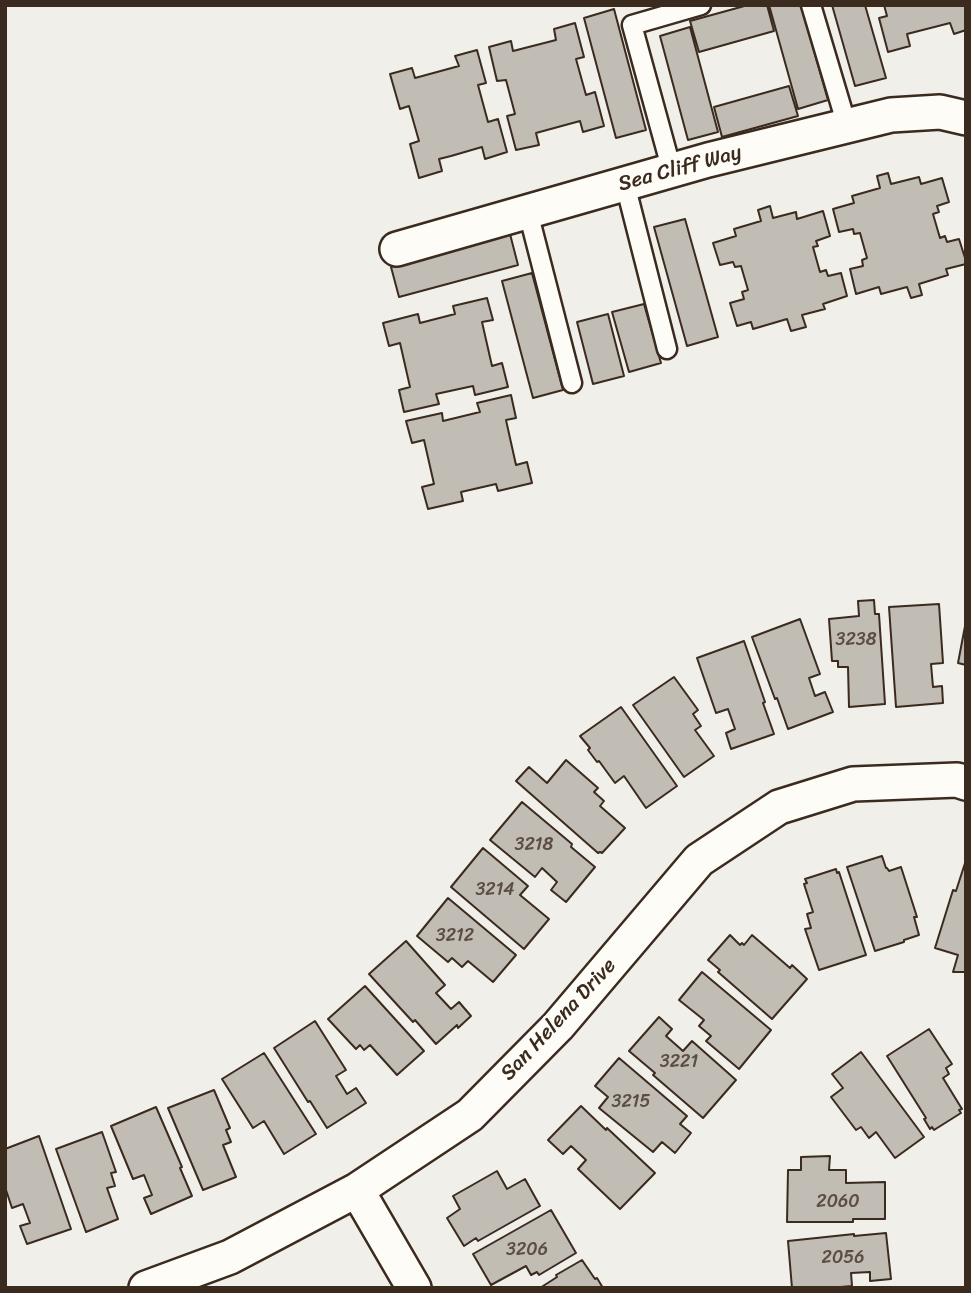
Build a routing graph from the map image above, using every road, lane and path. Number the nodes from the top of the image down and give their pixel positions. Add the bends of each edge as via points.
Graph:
1 (701, 5) edge
2 (811, 5) edge
3 (966, 118) edge
4 (847, 125) junction
5 (671, 171) junction
6 (625, 184) junction
7 (528, 212) junction
8 (397, 249) dead end
9 (667, 349) dead end
10 (572, 383) dead end
11 (966, 782) edge
12 (357, 1190) junction
13 (146, 1288) edge
14 (414, 1288) edge

1 - 5 lane via 632,25
2 - 4 lane
3 - 4 street, Sea Cliff Way via 940,112 891,115
4 - 5 street, Sea Cliff Way
5 - 6 street, Sea Cliff Way
6 - 7 street, Sea Cliff Way
6 - 9 lane
7 - 8 street, Sea Cliff Way
7 - 10 lane
11 - 12 street, San Helena Drive via 853,784 779,807 699,860 558,1026 470,1115
12 - 13 street, San Helena Drive via 230,1257
12 - 14 street

